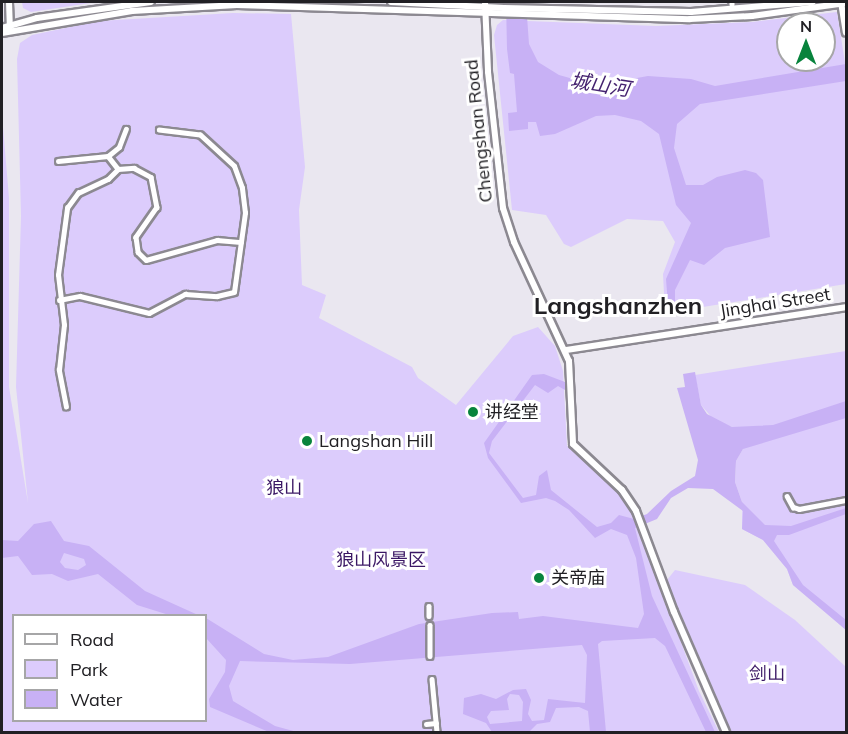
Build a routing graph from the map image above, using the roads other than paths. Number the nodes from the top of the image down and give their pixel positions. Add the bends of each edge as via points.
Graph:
1 (9, 2) edge
2 (152, 2) edge
3 (391, 2) edge
4 (813, 2) edge
5 (486, 3) edge
6 (843, 3) edge
7 (504, 11) junction
8 (528, 12) junction
9 (485, 14) junction
10 (2, 28) edge
11 (10, 28) junction
12 (2, 33) edge
13 (846, 33) edge
14 (126, 129) dead end
15 (159, 130) dead end
16 (108, 156) junction
17 (58, 161) dead end
18 (118, 169) junction
19 (241, 242) junction
20 (59, 300) junction
21 (846, 307) edge
22 (566, 350) junction
23 (66, 407) dead end
24 (788, 496) dead end
25 (846, 500) edge
26 (429, 606) dead end
27 (429, 616) dead end
28 (430, 625) dead end
29 (430, 656) dead end
30 (432, 679) dead end
31 (436, 723) junction
32 (426, 724) dead end
33 (437, 732) edge
34 (726, 732) edge

1 - 11 main road
2 - 11 main road
3 - 5 main road
4 - 8 main road via 691,12
5 - 7 main road
5 - 9 main road, Chengshan Road
6 - 8 main road via 752,16 690,19
6 - 13 main road
7 - 8 main road
7 - 9 main road
9 - 11 main road via 237,5 132,11
9 - 22 main road, Chengshan Road via 494,152 502,208 528,274
10 - 11 main road
11 - 12 main road
14 - 16 street via 119,147
15 - 19 street via 200,135 228,158 244,199
16 - 17 street
16 - 18 street
18 - 19 street via 138,169 155,184 156,212 140,227 136,237 143,259 154,261 217,240
18 - 20 street via 70,202 61,241
19 - 20 street via 236,288 231,294 185,294 149,313 81,296
20 - 23 street via 64,325 58,370
21 - 22 main road, Jinghai Street
22 - 34 main road, Chengshan Road via 573,444 622,490 636,511
24 - 25 street via 793,507 800,509
26 - 27 street
28 - 29 street
30 - 31 street
31 - 32 street
31 - 33 street

